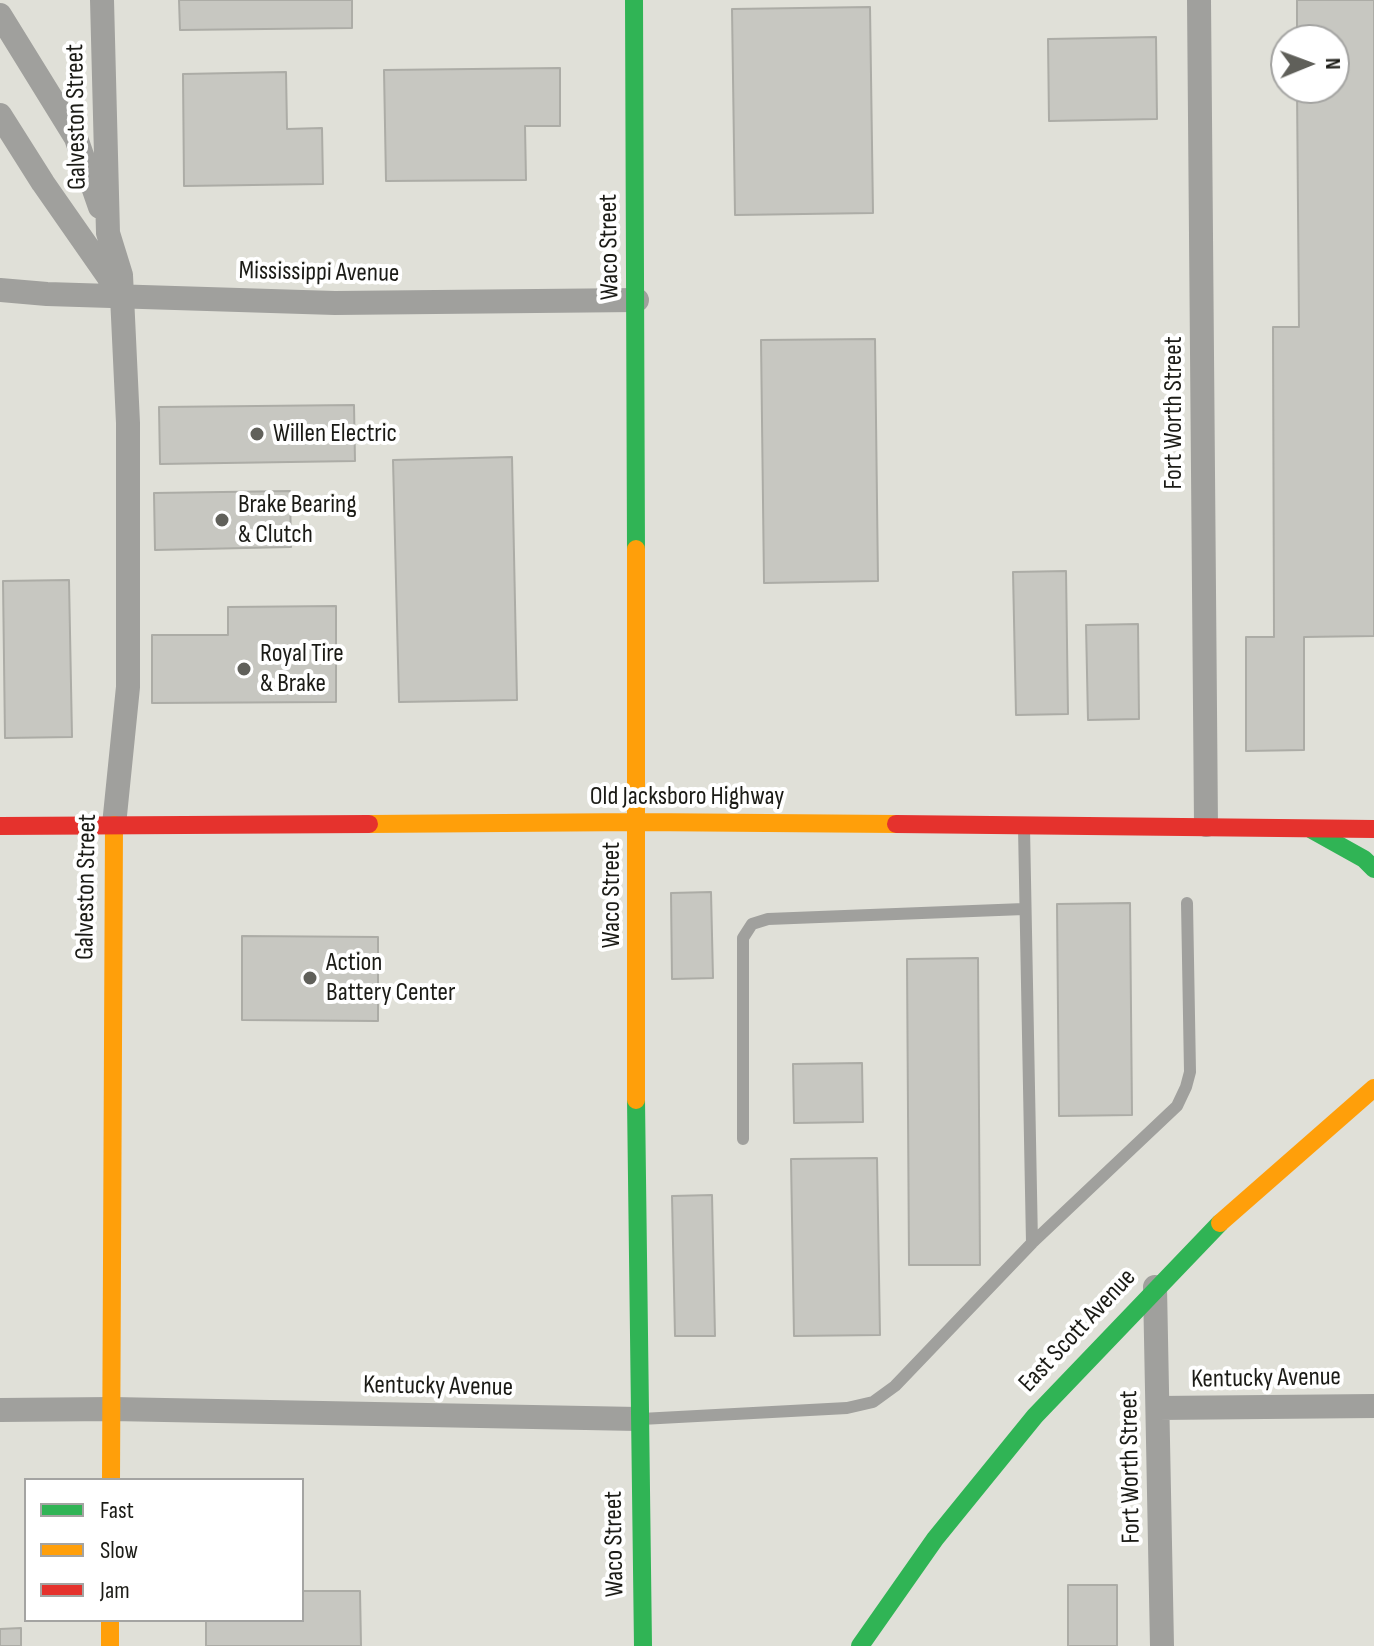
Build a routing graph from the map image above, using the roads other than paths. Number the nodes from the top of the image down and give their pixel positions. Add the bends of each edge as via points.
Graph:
1 (102, 0) edge
2 (634, 0) edge
3 (1199, 0) edge
4 (0, 15) edge
5 (0, 115) edge
6 (108, 233) junction
7 (0, 290) edge
8 (122, 296) junction
9 (637, 300) junction
10 (638, 822) junction
11 (114, 825) junction
12 (1206, 825) junction
13 (0, 826) edge
14 (1024, 827) junction
15 (1308, 827) junction
16 (1374, 829) edge
17 (1374, 869) edge
18 (1187, 903) dead end
19 (1024, 909) junction
20 (1374, 1071) edge
21 (1370, 1091) edge
22 (743, 1139) dead end
23 (1032, 1243) junction
24 (1155, 1287) junction
25 (1374, 1406) edge
26 (1158, 1408) junction
27 (112, 1409) junction
28 (0, 1410) edge
29 (638, 1419) junction
30 (111, 1478) edge
31 (110, 1622) edge
32 (110, 1646) edge
33 (643, 1646) edge
34 (860, 1646) edge
35 (1162, 1646) edge

1 - 6 street, Galveston Street
2 - 9 main road, Waco Street
3 - 12 street, Fort Worth Street
4 - 6 street, Galveston Street via 76,138
5 - 8 street, Galveston Street
6 - 8 street, Galveston Street
7 - 8 street, Mississippi Avenue
8 - 9 street, Mississippi Avenue via 335,303
8 - 11 street, Galveston Street via 128,423 128,687
9 - 10 main road, Waco Street
10 - 11 main road, Old Jacksboro Highway
10 - 14 main road, Old Jacksboro Highway
10 - 29 main road, Waco Street
11 - 13 main road, Old Jacksboro Highway
11 - 27 main road, Galveston Street
12 - 14 main road, Old Jacksboro Highway
12 - 15 main road, Old Jacksboro Highway
14 - 19 lane
15 - 16 main road, Old Jacksboro Highway
15 - 17 main road
18 - 23 lane via 1186,1087 1177,1106
19 - 22 lane via 768,919 752,924 743,938
19 - 23 lane
20 - 21 main road
21 - 24 main road, East Scott Avenue
23 - 29 lane, Kentucky Avenue via 895,1386 873,1402 847,1408
24 - 26 street, Fort Worth Street
24 - 34 main road, East Scott Avenue via 1035,1416 935,1539
25 - 26 street, Kentucky Avenue
26 - 35 street, Fort Worth Street
27 - 28 street, Kentucky Avenue
27 - 29 street, Kentucky Avenue
27 - 30 main road, Galveston Street
29 - 33 main road, Waco Street
31 - 32 main road

